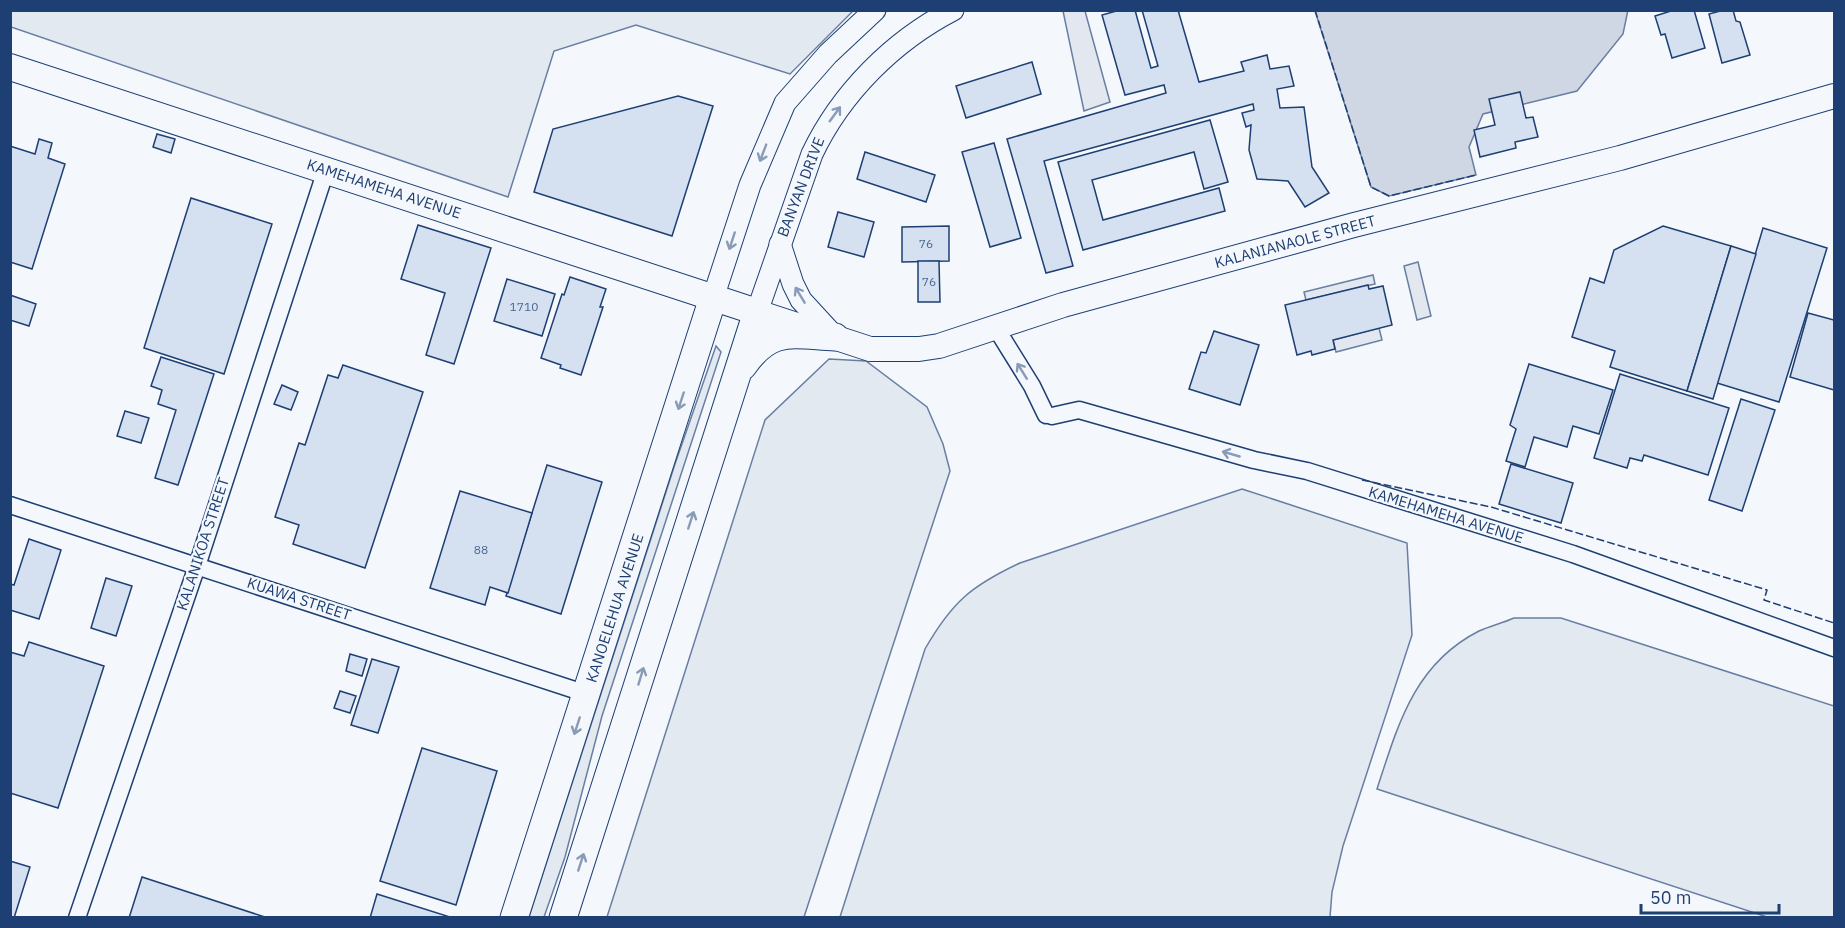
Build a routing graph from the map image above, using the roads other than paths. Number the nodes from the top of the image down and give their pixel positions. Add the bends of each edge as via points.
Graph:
1 (875, 10) edge
2 (953, 10) edge
3 (10, 67) edge
4 (1834, 96) edge
5 (326, 170) junction
6 (780, 244) junction
7 (713, 298) junction
8 (757, 312) junction
9 (988, 330) junction
10 (835, 337) junction
11 (737, 375) junction
12 (10, 506) edge
13 (197, 566) junction
14 (1834, 648) edge
15 (587, 694) junction
16 (77, 918) edge
17 (514, 918) edge
18 (563, 918) edge

1 -> 7 street via 828,54 785,103 750,185
6 -> 2 street, BANYAN DRIVE via 812,154 839,108 857,85 899,46
3 - 5 main road, KAMEHAMEHA AVENUE
4 - 9 main road, KALANIANAOLE STREET via 1620,158 1354,225 1074,302
5 - 7 main road, KAMEHAMEHA AVENUE
5 - 13 street, KALANIKOA STREET
6 - 8 street, BANYAN DRIVE
10 -> 6 street via 801,300
7 - 8 main road, KAMEHAMEHA AVENUE
7 -> 15 highway, KANOELEHUA AVENUE
8 - 10 main road, KALANIANAOLE STREET
8 - 11 highway
9 - 10 main road, KALANIANAOLE STREET via 919,349 870,349
14 -> 9 street, KAMEHAMEHA AVENUE via 1573,554 1288,466 1254,460 1079,410 1049,416 1032,386
10 - 11 highway via 772,338
18 -> 11 highway
12 - 13 street, KUAWA STREET
13 - 15 street, KUAWA STREET
13 - 16 street, KALANIKOA STREET
15 -> 17 highway, KANOELEHUA AVENUE

